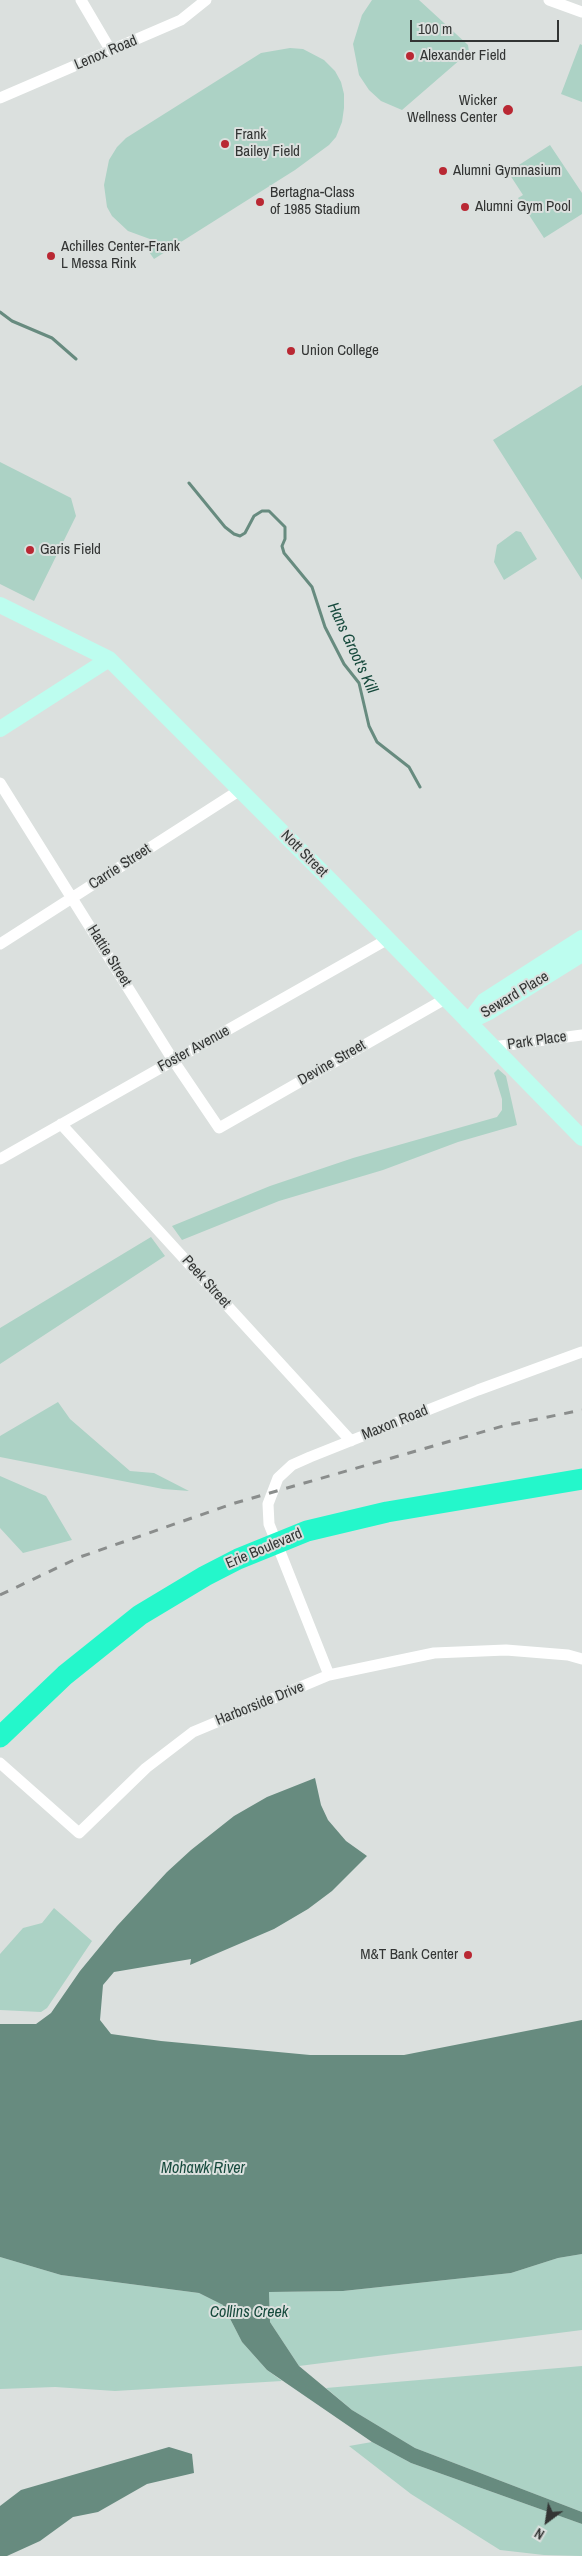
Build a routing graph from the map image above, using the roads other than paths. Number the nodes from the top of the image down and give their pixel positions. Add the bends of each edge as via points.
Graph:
1 (81, 0) edge
2 (206, 0) edge
3 (548, 0) edge
4 (582, 12) edge
5 (111, 51) junction
6 (0, 98) edge
7 (0, 605) edge
8 (109, 659) junction
9 (0, 729) edge
10 (0, 784) edge
11 (240, 790) junction
12 (73, 897) junction
13 (582, 938) edge
14 (388, 939) junction
15 (0, 944) edge
16 (582, 954) edge
17 (446, 998) junction
18 (468, 1022) junction
19 (582, 1035) edge
20 (493, 1048) junction
21 (173, 1060) junction
22 (61, 1124) junction
23 (219, 1128) joint
24 (582, 1138) edge
25 (0, 1159) edge
26 (582, 1352) edge
27 (351, 1441) junction
28 (582, 1479) edge
29 (276, 1543) junction
30 (582, 1659) edge
31 (329, 1675) junction
32 (0, 1737) edge
33 (0, 1763) edge

1 - 5 street
2 - 5 street, Lenox Road via 181,20
3 - 4 street
5 - 6 street, Lenox Road
7 - 8 main road, Nott Street
8 - 9 main road
8 - 11 main road, Nott Street
10 - 12 street, Hattie Street
11 - 12 street, Carrie Street
11 - 14 main road, Nott Street
12 - 15 street, Carrie Street
12 - 21 street, Hattie Street
13 - 18 main road, Seward Place via 484,1001
14 - 17 main road, Nott Street
14 - 21 street, Foster Avenue
16 - 18 main road, Seward Place
17 - 18 main road, Nott Street
17 - 23 street, Devine Street
18 - 20 main road, Nott Street
19 - 20 street, Park Place
20 - 24 main road, Nott Street
21 - 22 street, Foster Avenue
21 - 23 street, Hattie Street
22 - 25 street, Foster Avenue
22 - 27 street, Peek Street
26 - 27 street, Maxon Road
27 - 29 street, Maxon Road via 292,1465 278,1478 268,1504 269,1524
28 - 29 highway, Erie Boulevard via 387,1512 307,1531
29 - 31 street, Maxon Road
29 - 32 highway, Erie Boulevard via 205,1576 140,1616 65,1675
30 - 31 street, Harborside Drive via 506,1650 434,1654
31 - 33 street, Harborside Drive via 193,1732 146,1768 79,1833

